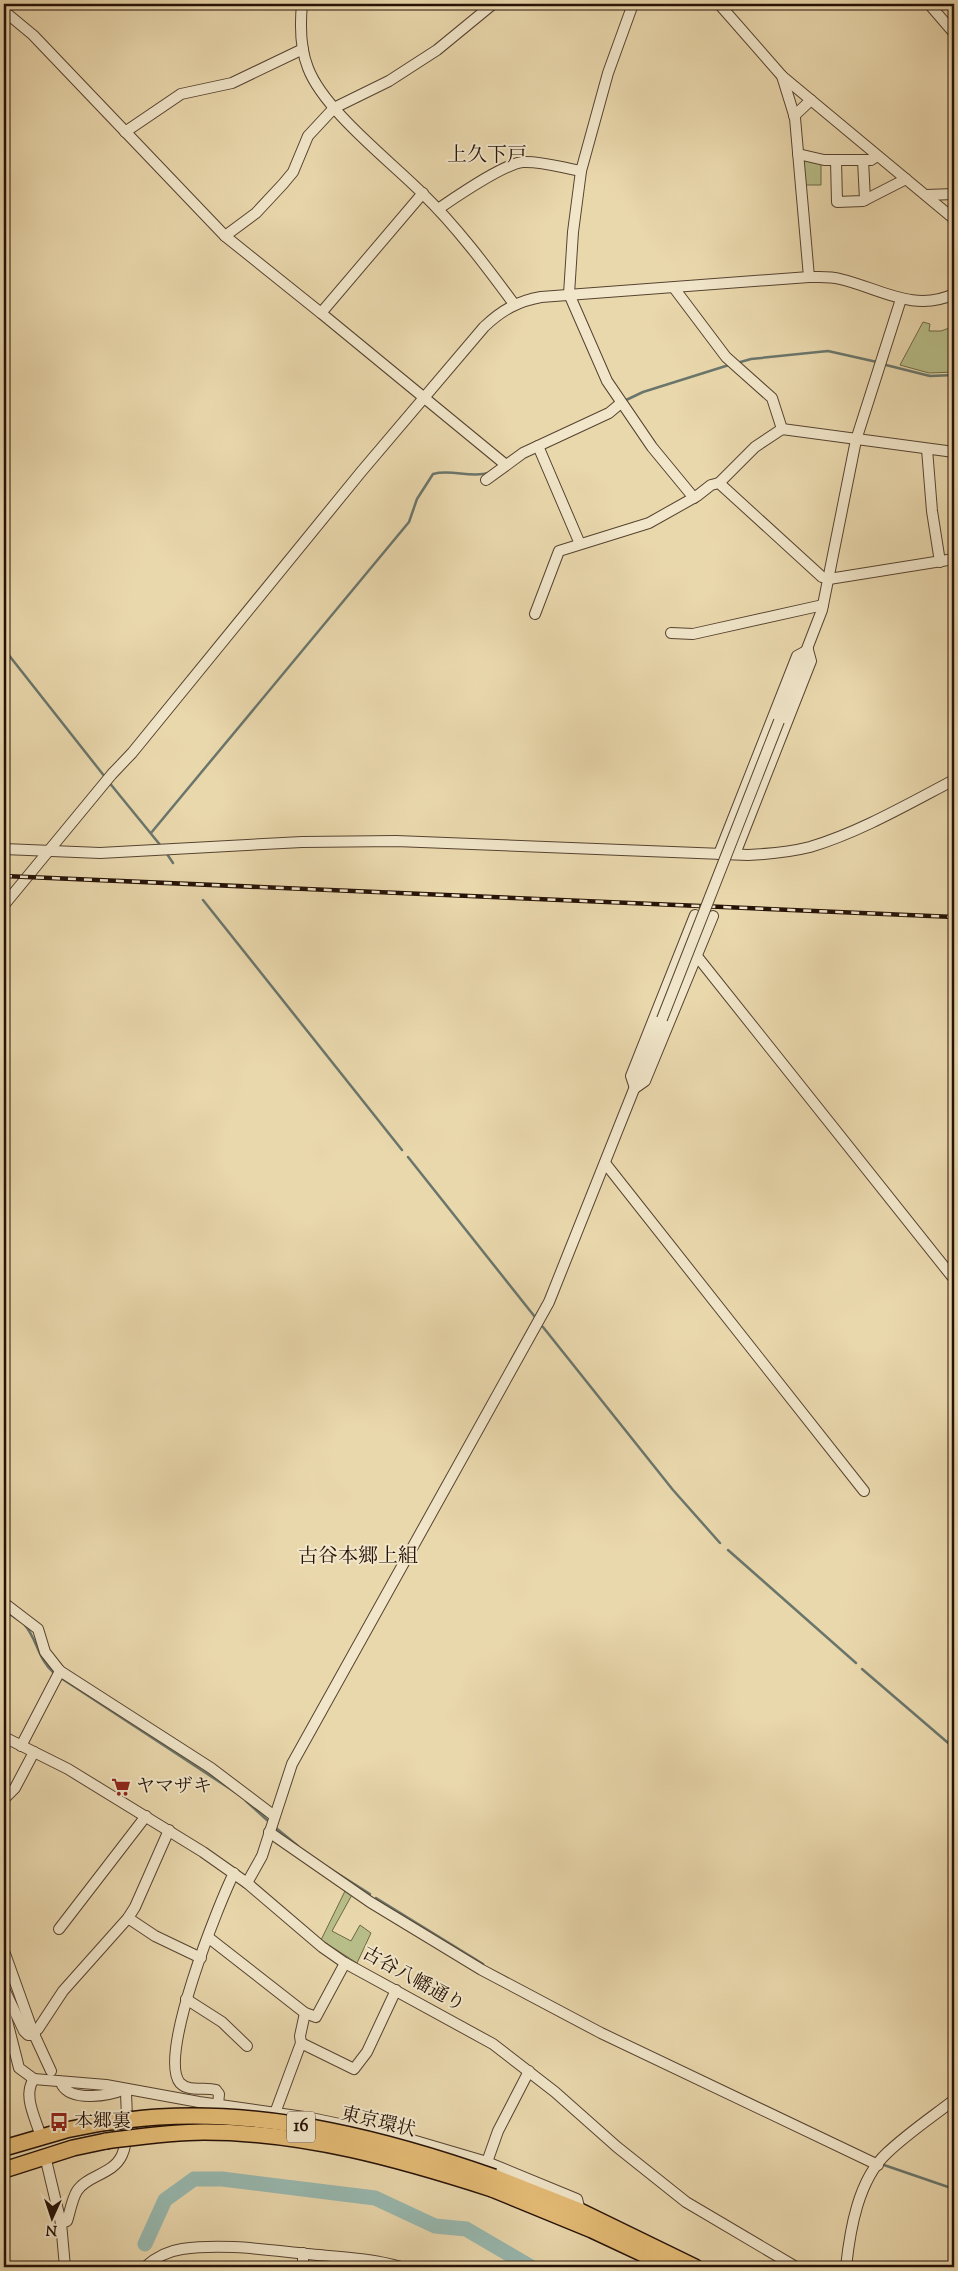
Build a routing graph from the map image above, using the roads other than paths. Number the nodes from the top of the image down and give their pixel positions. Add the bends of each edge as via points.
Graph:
1 (302, 4) edge
2 (493, 4) edge
3 (633, 4) edge
4 (719, 4) edge
5 (929, 4) edge
6 (4, 11) edge
7 (954, 33) edge
8 (303, 49) junction
9 (782, 76) junction
10 (811, 100) junction
11 (334, 108) junction
12 (794, 116) junction
13 (125, 132) junction
14 (798, 154) junction
15 (877, 156) junction
16 (836, 160) junction
17 (863, 160) junction
18 (581, 171) junction
19 (906, 179) junction
20 (422, 193) junction
21 (954, 194) edge
22 (926, 195) junction
23 (865, 200) junction
24 (438, 209) junction
25 (954, 219) edge
26 (224, 236) junction
27 (809, 277) junction
28 (674, 288) junction
29 (569, 294) junction
30 (954, 294) edge
31 (901, 299) junction
32 (514, 304) junction
33 (321, 313) junction
34 (426, 397) junction
35 (621, 403) junction
36 (782, 429) junction
37 (856, 440) junction
38 (538, 446) junction
39 (927, 449) junction
40 (954, 452) edge
41 (506, 465) junction
42 (486, 480) dead end
43 (719, 483) junction
44 (694, 498) junction
45 (580, 544) junction
46 (954, 559) edge
47 (940, 562) junction
48 (829, 579) junction
49 (823, 605) junction
50 (535, 614) dead end
51 (671, 633) dead end
52 (808, 650) junction
53 (954, 780) edge
54 (4, 850) edge
55 (48, 851) junction
56 (719, 854) junction
57 (735, 854) junction
58 (4, 904) edge
59 (695, 915) dead end
60 (712, 916) dead end
61 (696, 955) junction
62 (635, 1088) junction
63 (605, 1163) junction
64 (954, 1279) edge
65 (864, 1490) dead end
66 (4, 1603) edge
67 (60, 1671) junction
68 (4, 1737) edge
69 (21, 1746) junction
70 (34, 1752) junction
71 (4, 1799) edge
72 (273, 1815) junction
73 (146, 1816) junction
74 (169, 1830) junction
75 (269, 1832) junction
76 (234, 1873) junction
77 (247, 1883) junction
78 (128, 1918) junction
79 (59, 1930) dead end
80 (209, 1938) junction
81 (4, 1951) edge
82 (201, 1958) junction
83 (345, 1963) junction
84 (4, 1989) edge
85 (396, 1990) junction
86 (186, 1999) junction
87 (4, 2009) edge
88 (305, 2013) junction
89 (34, 2034) junction
90 (301, 2042) junction
91 (247, 2046) dead end
92 (51, 2071) dead end
93 (529, 2071) junction
94 (34, 2079) junction
95 (62, 2085) dead end
96 (126, 2089) junction
97 (954, 2100) edge
98 (218, 2105) junction
99 (275, 2112) junction
100 (41, 2137) junction
101 (4, 2148) edge
102 (45, 2156) junction
103 (487, 2162) junction
104 (878, 2165) junction
105 (4, 2170) edge
106 (493, 2183) junction
107 (580, 2211) junction
108 (61, 2224) junction
109 (303, 2253) junction
110 (65, 2267) edge
111 (145, 2267) edge
112 (303, 2267) edge
113 (401, 2267) edge
114 (671, 2267) edge
115 (695, 2267) edge
116 (796, 2267) edge
117 (846, 2267) edge

1 - 8 street
2 - 11 street via 437,50 389,81
3 - 18 street via 608,73
4 - 9 street
5 - 7 street
6 - 13 street via 32,35
8 - 11 street via 314,80
8 - 13 street via 232,83 182,94
9 - 10 street
9 - 12 street
10 - 12 street
10 - 15 street
11 - 20 street
11 - 26 street via 308,136 294,172 284,184 256,213
12 - 14 street
13 - 26 street
14 - 16 street
14 - 27 street
15 - 17 street
15 - 19 street
16 - 17 street
16 - 23 street via 838,202
17 - 23 street
18 - 24 street via 521,162
18 - 29 street
19 - 22 street
19 - 23 street
20 - 24 street
20 - 33 street
21 - 22 street
22 - 25 street
24 - 32 street
26 - 33 street
27 - 28 street
27 - 31 street via 837,278
28 - 29 street
28 - 36 street via 726,357 772,398
29 - 32 street
29 - 35 street via 607,381
30 - 31 street via 928,301
31 - 37 street
32 - 34 street via 484,327
33 - 34 street
34 - 41 street
34 - 55 street
35 - 38 street via 609,413
35 - 44 street
36 - 37 street
36 - 43 street via 755,447
37 - 39 street
37 - 48 street
38 - 41 street
38 - 45 street
39 - 40 street
39 - 47 street
41 - 42 street
43 - 44 street
43 - 48 street via 822,577
44 - 45 street via 649,523
45 - 50 street via 559,551
46 - 47 street
47 - 48 street
48 - 49 street
49 - 51 street via 693,634
49 - 52 street
52 - 56 street via 797,656
52 - 57 street via 811,661
52 - 62 street, bridge
53 - 57 street via 872,822 810,846 777,853
54 - 55 street
55 - 56 street via 100,854 302,842 396,841
55 - 58 street
56 - 57 street
59 - 62 street via 632,1076
60 - 61 street
61 - 62 street via 645,1081
61 - 64 street
62 - 63 street
63 - 65 street
63 - 72 street via 546,1308 292,1764
66 - 67 street via 38,1629 44,1652
67 - 69 street
67 - 72 street via 211,1768
68 - 69 street, 古谷八幡通り
69 - 70 street, 古谷八幡通り
70 - 71 street via 15,1788
70 - 73 street, 古谷八幡通り
72 - 75 street
73 - 74 street, 古谷八幡通り
73 - 79 street
74 - 76 street, 古谷八幡通り
74 - 78 street
75 - 77 street via 262,1856
75 - 104 street via 370,1902 482,1970 601,2033
76 - 77 street, 古谷八幡通り
76 - 80 street
77 - 83 street, 古谷八幡通り
78 - 82 street via 155,1936
78 - 89 street via 74,1977
80 - 82 street
80 - 88 street
81 - 89 street
82 - 86 street
83 - 85 street, 古谷八幡通り
83 - 88 street via 316,2016
84 - 89 street via 24,2031 28,2035
85 - 90 street via 367,2052 354,2069
85 - 93 street, 古谷八幡通り via 493,2044
86 - 91 street via 222,2022
86 - 98 street via 177,2041 176,2075 186,2087 216,2090
87 - 94 street via 15,2058 20,2068
88 - 90 street
89 - 92 street
90 - 99 street
93 - 103 street via 498,2131
93 - 116 street, 古谷八幡通り via 686,2202
94 - 96 street
94 - 100 street via 29,2087 29,2096
95 - 96 street via 67,2092 74,2094 110,2096
96 - 98 street
96 - 108 street via 122,2156 105,2173 87,2181 77,2191 67,2221
97 - 104 street via 886,2154
98 - 99 street
99 - 103 street via 402,2137
100 - 101 highway, 東京環状 / 16
100 - 106 highway, 東京環状 / 16, bridge via 102,2123 168,2117 264,2121 425,2154
102 - 105 highway, 東京環状 / 16
102 - 106 highway, 東京環状 / 16, bridge via 106,2141 164,2133 204,2132 294,2138
102 - 108 street
103 - 107 street via 577,2200
104 - 117 street via 865,2185 848,2244
106 - 107 highway, 東京環状 / 16
106 - 114 highway, 東京環状 / 16
107 - 115 highway, 東京環状 / 16
108 - 110 street
109 - 111 street via 254,2248 181,2249 155,2258
109 - 112 street
109 - 113 street via 345,2256

